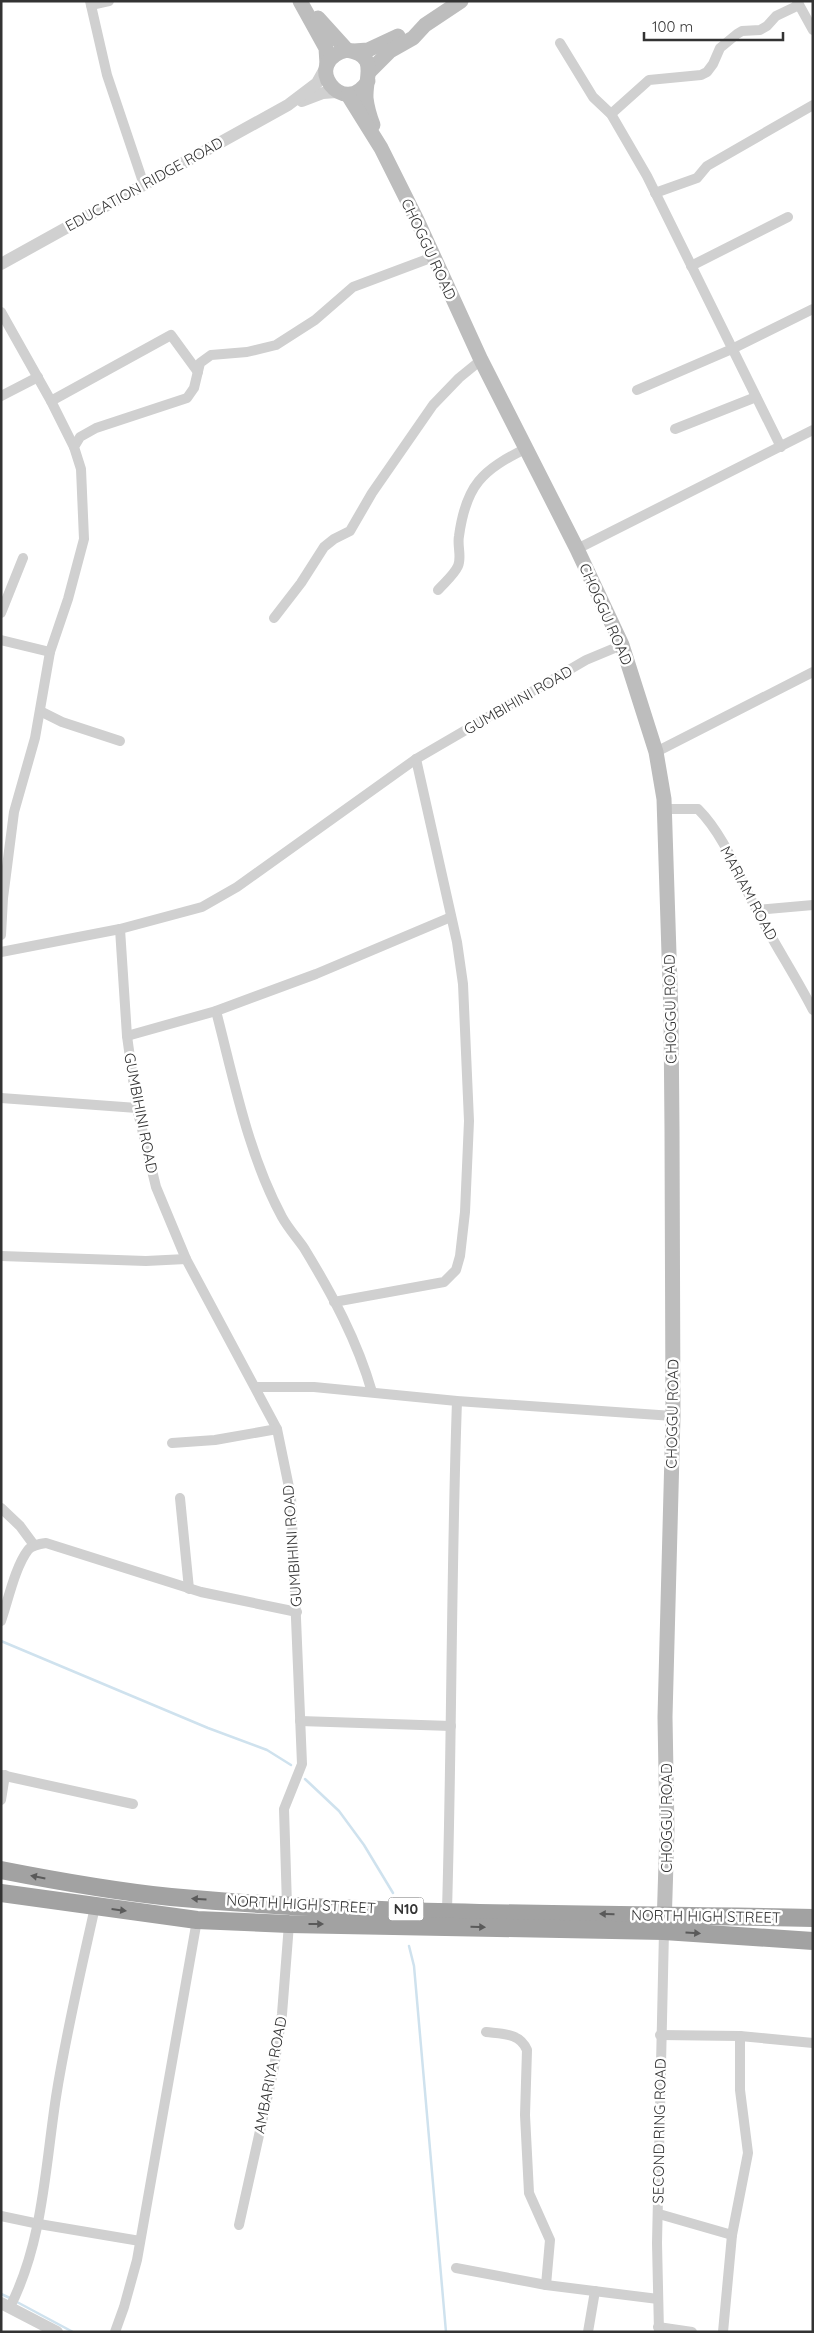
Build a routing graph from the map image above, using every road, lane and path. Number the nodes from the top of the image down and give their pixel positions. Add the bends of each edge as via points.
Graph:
1 (109, 1) edge
2 (300, 1) edge
3 (304, 1) edge
4 (461, 1) edge
5 (91, 3) edge
6 (798, 3) edge
7 (425, 25) junction
8 (813, 30) edge
9 (560, 43) dead end
10 (350, 51) junction
11 (327, 65) junction
12 (368, 76) junction
13 (342, 93) junction
14 (288, 105) junction
15 (813, 105) edge
16 (612, 114) junction
17 (380, 148) junction
18 (144, 185) junction
19 (655, 193) junction
20 (788, 218) dead end
21 (433, 257) junction
22 (1, 264) edge
23 (691, 266) junction
24 (813, 309) edge
25 (1, 312) edge
26 (732, 349) junction
27 (481, 360) junction
28 (198, 372) junction
29 (38, 377) junction
30 (638, 390) dead end
31 (1, 396) edge
32 (756, 397) junction
33 (51, 401) junction
34 (675, 429) dead end
35 (813, 430) edge
36 (74, 447) junction
37 (781, 447) junction
38 (527, 448) junction
39 (577, 549) junction
40 (23, 558) dead end
41 (438, 590) dead end
42 (1, 612) edge
43 (274, 618) dead end
44 (1, 640) edge
45 (622, 645) junction
46 (50, 652) junction
47 (813, 672) edge
48 (40, 712) junction
49 (120, 741) dead end
50 (656, 752) junction
51 (416, 759) junction
52 (664, 809) junction
53 (813, 905) edge
54 (756, 910) junction
55 (451, 917) junction
56 (120, 929) junction
57 (1, 935) edge
58 (1, 952) edge
59 (813, 1010) edge
60 (216, 1011) junction
61 (127, 1036) junction
62 (1, 1098) edge
63 (137, 1108) junction
64 (1, 1256) edge
65 (186, 1259) junction
66 (334, 1302) junction
67 (256, 1387) junction
68 (372, 1392) junction
69 (457, 1401) junction
70 (673, 1416) junction
71 (277, 1429) junction
72 (172, 1443) dead end
73 (180, 1498) dead end
74 (1, 1508) edge
75 (34, 1545) junction
76 (189, 1588) junction
77 (297, 1612) junction
78 (1, 1621) edge
79 (300, 1721) junction
80 (451, 1726) junction
81 (3, 1775) edge
82 (1, 1800) edge
83 (133, 1804) dead end
84 (1, 1870) edge
85 (1, 1893) edge
86 (287, 1906) junction
87 (94, 1907) junction
88 (447, 1910) junction
89 (813, 1918) edge
90 (197, 1920) junction
91 (664, 1922) junction
92 (289, 1924) junction
93 (813, 1941) edge
94 (486, 2032) dead end
95 (660, 2035) junction
96 (740, 2036) junction
97 (813, 2043) edge
98 (659, 2214) junction
99 (1, 2216) edge
100 (39, 2224) junction
101 (240, 2225) dead end
102 (732, 2235) junction
103 (140, 2240) junction
104 (456, 2268) dead end
105 (546, 2284) junction
106 (595, 2291) junction
107 (658, 2299) junction
108 (5, 2305) edge
109 (659, 2330) edge
110 (57, 2332) edge
111 (115, 2332) edge
112 (588, 2332) edge
113 (692, 2332) edge
114 (723, 2332) edge

1 - 5 street
2 - 11 main road via 326,48
3 - 10 main road via 335,39
4 - 7 main road
5 - 18 street via 107,75
6 - 8 street
6 - 16 street via 760,30 737,34 720,48 707,72 701,76 649,80
7 - 10 main road via 378,46
7 - 12 main road via 413,38 390,51
9 - 16 street via 594,97
10 - 11 main road via 332,57
10 - 12 main road via 362,56 367,63
11 - 13 main road via 327,81
11 - 14 street, EDUCATION RIDGE ROAD via 318,83
12 - 13 main road via 360,91
12 - 17 main road, CHOGGU ROAD via 366,98
13 - 14 street, EDUCATION RIDGE ROAD via 317,95
13 - 17 main road, CHOGGU ROAD
14 - 18 street, EDUCATION RIDGE ROAD
15 - 19 street via 708,166 697,178
16 - 19 street
17 - 21 main road, CHOGGU ROAD
18 - 22 street, EDUCATION RIDGE ROAD
19 - 23 street
20 - 23 street
21 - 27 main road, CHOGGU ROAD
21 - 28 street via 353,288 315,320 276,345 247,352 211,355 200,363
23 - 26 street
24 - 26 street
25 - 29 street
26 - 30 street
26 - 32 street
27 - 38 main road, CHOGGU ROAD
27 - 43 street via 433,405 372,493 350,531 324,547
28 - 33 street via 171,335
28 - 36 street via 194,388 187,398 96,428 80,437
29 - 31 street
29 - 33 street
32 - 34 street
32 - 37 street
33 - 36 street
35 - 37 street
36 - 46 street via 81,469 84,539
37 - 39 street
38 - 39 main road, CHOGGU ROAD
38 - 41 street via 501,461 479,480 462,515 458,568
39 - 45 main road, CHOGGU ROAD
40 - 42 street
44 - 46 street
45 - 50 main road, CHOGGU ROAD
45 - 51 street, GUMBIHINI ROAD via 586,660
46 - 48 street
47 - 50 street
48 - 49 street
48 - 57 street via 14,812
50 - 52 main road, CHOGGU ROAD
51 - 55 street
51 - 56 street, GUMBIHINI ROAD via 237,887 202,907
52 - 54 street, MARIAM ROAD via 698,809 712,823
52 - 70 main road, CHOGGU ROAD via 671,1016
53 - 54 street
54 - 59 street, MARIAM ROAD
55 - 60 street via 316,974
55 - 66 street via 463,984 469,1121 465,1212 456,1270 444,1282
56 - 58 street, GUMBIHINI ROAD
56 - 61 street, GUMBIHINI ROAD
60 - 61 street
60 - 66 street via 265,1181 283,1218
61 - 63 street, GUMBIHINI ROAD
62 - 63 street
63 - 65 street, GUMBIHINI ROAD via 156,1187
64 - 65 street
65 - 67 street, GUMBIHINI ROAD
66 - 68 street via 350,1328
67 - 68 street
67 - 71 street, GUMBIHINI ROAD
68 - 69 street
69 - 70 street
69 - 80 street
70 - 91 main road, CHOGGU ROAD via 665,1717 667,1830
71 - 72 street via 215,1440
71 - 77 street, GUMBIHINI ROAD via 292,1496
73 - 76 street
74 - 75 street
75 - 76 street via 46,1542
75 - 78 street via 19,1568
76 - 77 street
77 - 79 street, GUMBIHINI ROAD
79 - 80 street
79 - 86 street, GUMBIHINI ROAD via 302,1764 284,1809
80 - 88 street
81 - 82 street
81 - 83 street
86 -> 84 highway, NORTH HIGH STREET / N10 via 144,1893
85 - 87 highway, NORTH HIGH STREET / N10
86 - 88 highway, NORTH HIGH STREET / N10
87 -> 90 highway, NORTH HIGH STREET / N10
87 - 100 street via 56,2096
91 -> 88 highway, NORTH HIGH STREET / N10
89 - 91 highway, NORTH HIGH STREET / N10
90 - 92 highway, NORTH HIGH STREET / N10
90 - 103 street
92 -> 91 highway, NORTH HIGH STREET / N10
91 -> 93 highway, NORTH HIGH STREET / N10
91 - 95 street, SECOND RING ROAD
92 - 101 street, AMBARIYA ROAD via 274,2068
94 - 105 street via 515,2036 524,2042 527,2050 525,2114 529,2193 550,2240
95 - 96 street
95 - 98 street, SECOND RING ROAD
96 - 97 street
96 - 102 street via 740,2090 748,2153
98 - 102 street
98 - 107 street, SECOND RING ROAD
99 - 100 street
100 - 103 street
100 - 108 street via 22,2282
102 - 114 street
103 - 111 street
104 - 105 street
105 - 106 street
106 - 107 street
106 - 112 street
107 - 109 street, SECOND RING ROAD
108 - 110 street
109 - 113 street

